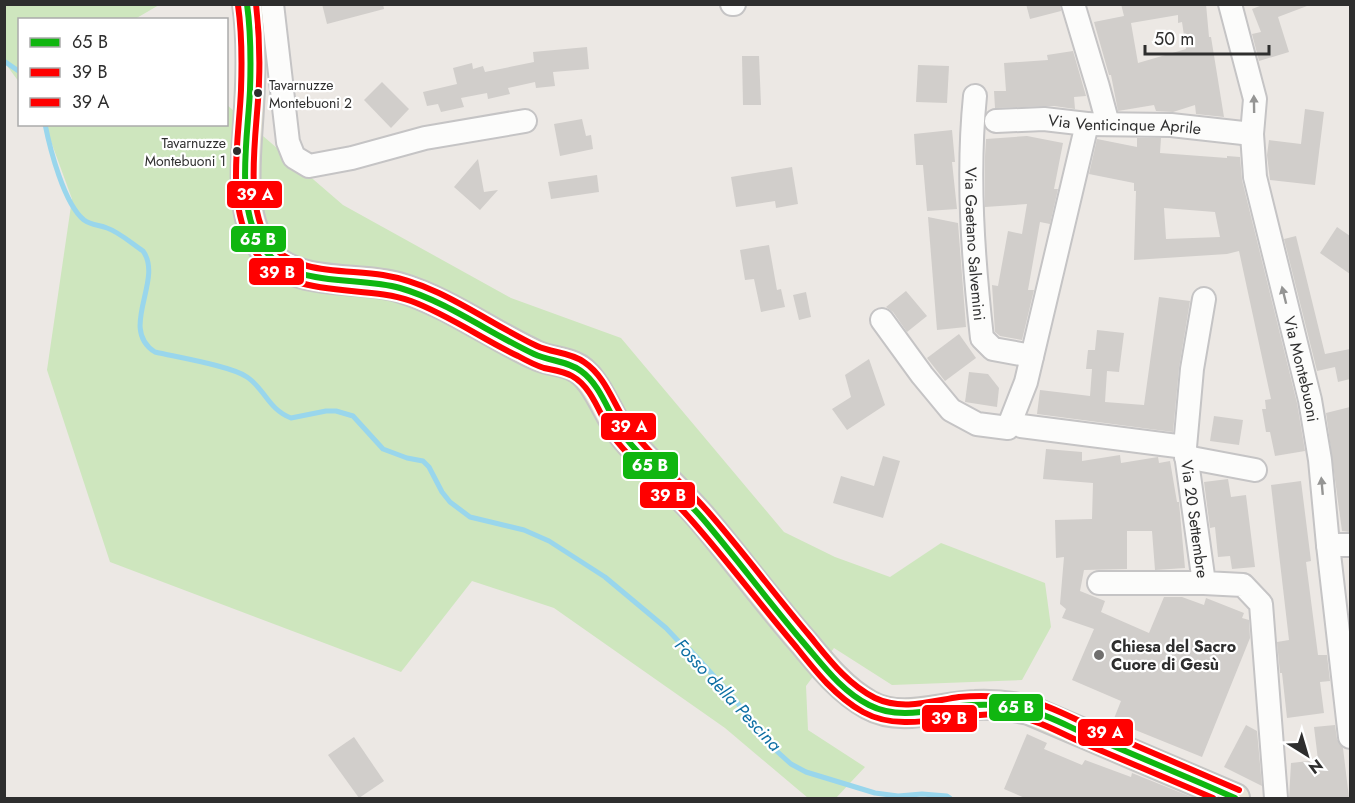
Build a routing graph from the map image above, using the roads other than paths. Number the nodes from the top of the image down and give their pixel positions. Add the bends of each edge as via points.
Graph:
1 (247, 4) edge
2 (272, 4) edge
3 (1073, 4) edge
4 (1230, 4) edge
5 (281, 83) junction
6 (250, 88) junction
7 (975, 96) dead end
8 (996, 121) dead end
9 (525, 122) dead end
10 (1097, 124) junction
11 (1252, 134) junction
12 (1204, 299) dead end
13 (882, 320) dead end
14 (1032, 356) junction
15 (1021, 426) dead end
16 (1186, 452) junction
17 (1255, 470) dead end
18 (1328, 544) junction
19 (1350, 545) edge
20 (1099, 584) dead end
21 (1204, 584) junction
22 (1350, 737) edge
23 (1235, 798) edge
24 (1276, 798) edge

1 - 6 main road
2 - 5 street
3 - 10 street via 1098,87
11 -> 4 street, Via Montebuoni via 1255,99
5 - 6 street
5 - 9 street via 288,142 294,157 309,166 425,138
6 - 23 main road via 248,207 254,233 278,264 298,274 398,287 456,311 539,357 583,372 622,434 700,516 812,652 869,706 904,714 1001,704 1029,710
7 - 14 street, Via Gaetano Salvemini via 971,134 982,338 993,349
8 - 10 street, Via Venticinque Aprile via 1044,119
10 - 11 street, Via Venticinque Aprile via 1171,125
10 - 14 street
18 -> 11 street, Via Montebuoni via 1310,400 1255,177
12 - 16 street, Via 20 Settembre via 1192,369
13 - 14 street via 951,410 977,424 1008,428
15 - 16 street, Via 20 Settembre
16 - 17 street
16 - 21 street, Via 20 Settembre
18 - 19 street
18 - 22 street, Via Montebuoni
20 - 21 street
21 - 24 street, Via 20 Settembre via 1243,585 1261,604

